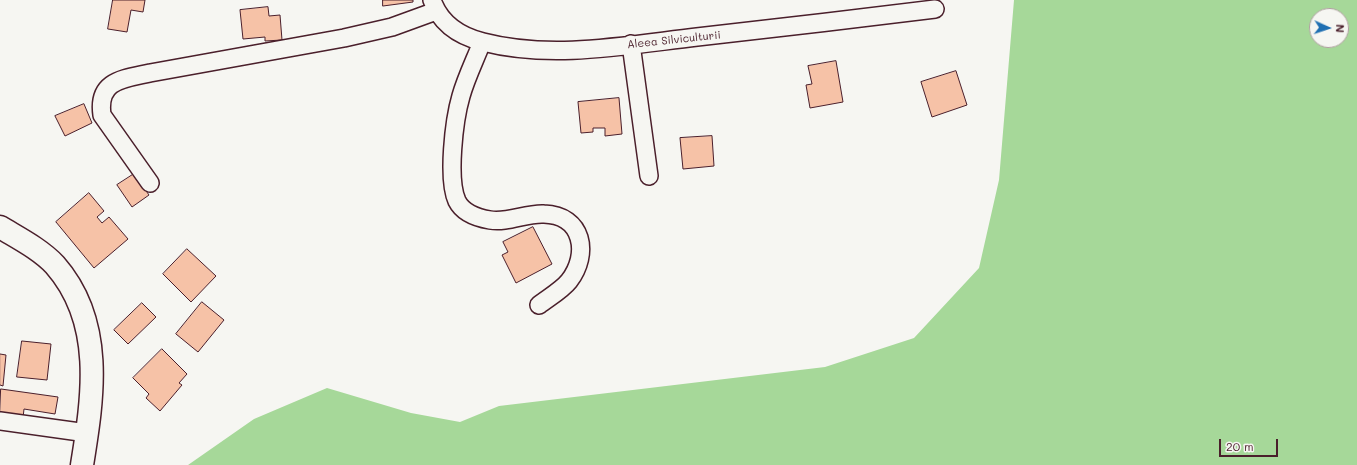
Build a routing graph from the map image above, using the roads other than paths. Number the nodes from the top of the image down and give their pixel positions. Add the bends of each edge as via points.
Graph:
1 (434, 6) edge
2 (935, 10) dead end
3 (482, 42) junction
4 (631, 44) junction
5 (649, 176) dead end
6 (150, 183) dead end
7 (0, 227) edge
8 (538, 305) dead end
9 (0, 421) edge
10 (87, 433) junction
11 (82, 465) edge

1 - 3 street, Aleea Silviculturii via 445,24 462,35
1 - 6 street via 392,27 150,73 120,80 111,85 103,94 100,105 102,115
2 - 4 street, Aleea Silviculturii
3 - 4 street, Aleea Silviculturii via 506,47 572,50
3 - 8 street via 461,97 454,136 452,180 458,202 472,216 492,221 546,214 562,218 574,227 581,240 578,266 569,281
4 - 5 street
7 - 10 main road via 54,264 72,290 88,330 92,364 92,396
9 - 10 street
10 - 11 main road

